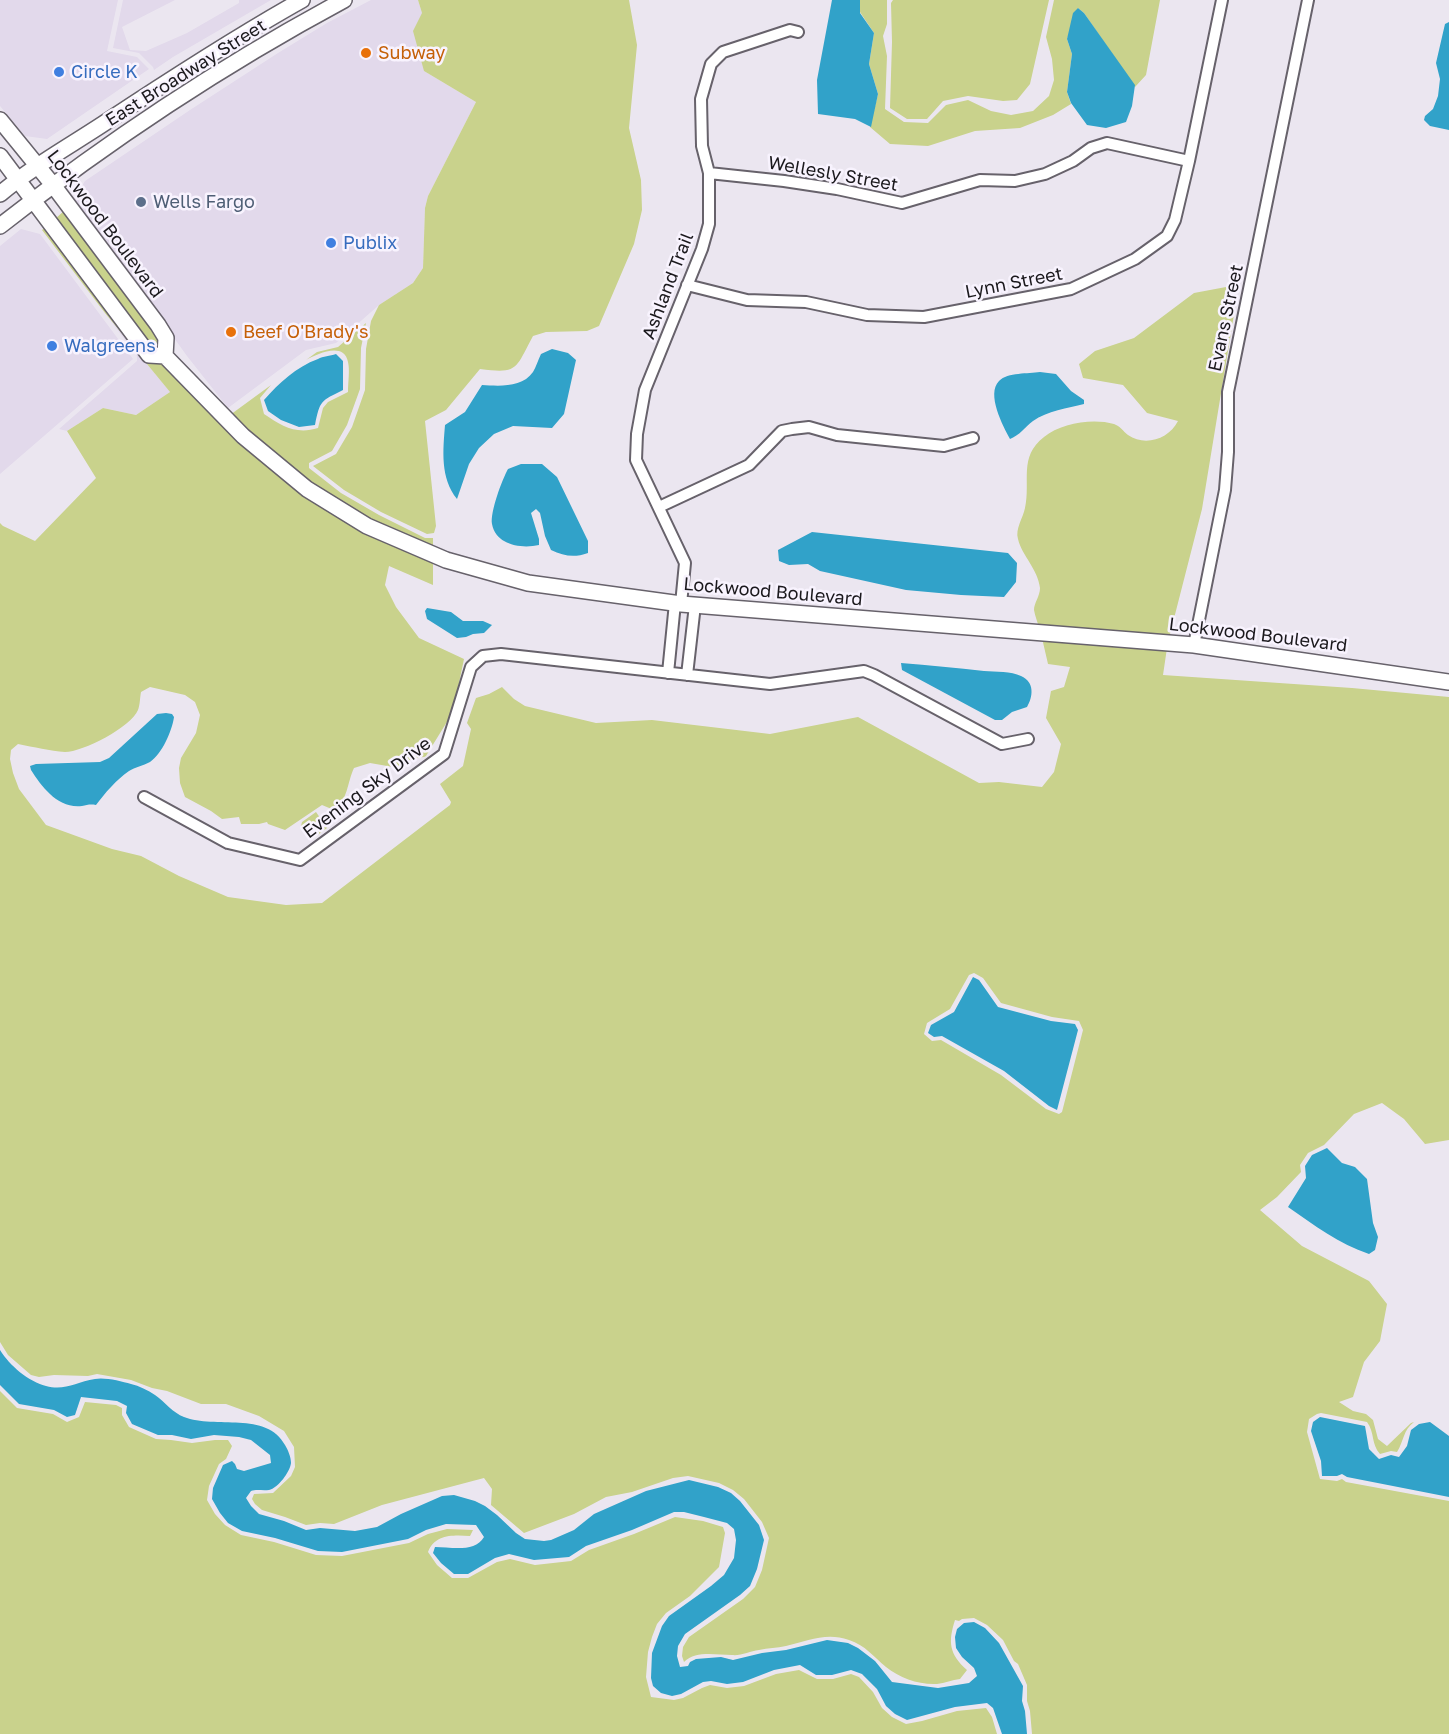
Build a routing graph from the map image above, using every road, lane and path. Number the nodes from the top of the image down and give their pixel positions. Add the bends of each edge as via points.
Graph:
1 (302, 0) edge
2 (344, 0) edge
3 (1222, 0) edge
4 (1308, 0) edge
5 (276, 15) junction
6 (286, 32) junction
7 (798, 32) dead end
8 (0, 120) edge
9 (0, 156) edge
10 (1189, 161) junction
11 (37, 166) junction
12 (709, 172) junction
13 (18, 179) junction
14 (53, 185) junction
15 (0, 194) edge
16 (34, 200) junction
17 (0, 226) edge
18 (687, 285) junction
19 (165, 356) junction
20 (973, 438) dead end
21 (659, 507) junction
22 (684, 604) junction
23 (1194, 645) junction
24 (668, 673) junction
25 (687, 675) junction
26 (1449, 682) edge
27 (1028, 739) dead end
28 (144, 797) dead end

1 - 5 street, East Broadway Street
2 - 6 street, East Broadway Street
3 - 10 street, Lynn Street
4 - 23 street, Evans Street via 1227,392 1225,490
5 - 6 street
5 - 11 street, East Broadway Street
6 - 14 street, East Broadway Street via 137,126
7 - 12 street, Ashland Trail via 790,30 723,52 711,64 701,99 702,146
8 - 11 street, Lockwood Boulevard
9 - 13 street, Lockwood Boulevard
10 - 12 street, Wellesly Street via 1107,143 1045,174 1014,181 980,180 902,203 837,189
10 - 18 street, Lynn Street via 1175,220 1167,236 1135,260 1071,289 924,317 867,315 806,302 747,300
11 - 13 street, East Broadway Street
11 - 14 street, Lockwood Boulevard
12 - 18 street, Ashland Trail via 709,225
13 - 15 street, East Broadway Street
13 - 16 street, Lockwood Boulevard
14 - 16 street, East Broadway Street
14 - 19 street, Lockwood Boulevard via 158,325 166,338
16 - 17 street, East Broadway Street
16 - 19 street, Lockwood Boulevard via 149,355
18 - 21 street, Ashland Trail via 645,390 637,434 636,460
19 - 22 street, Lockwood Boulevard via 243,436 307,489 367,526 446,560 528,583
20 - 21 street via 944,446 837,435 809,427 782,431 749,465
21 - 22 street, Ashland Trail via 685,563
22 - 23 street, Lockwood Boulevard
22 - 24 street
22 - 25 street
23 - 26 street, Lockwood Boulevard
24 - 25 street, Evening Sky Drive
24 - 28 street, Evening Sky Drive via 501,654 483,656 471,667 444,754 300,860 228,843
25 - 27 street, Evening Sky Drive via 770,684 864,672 1002,744

